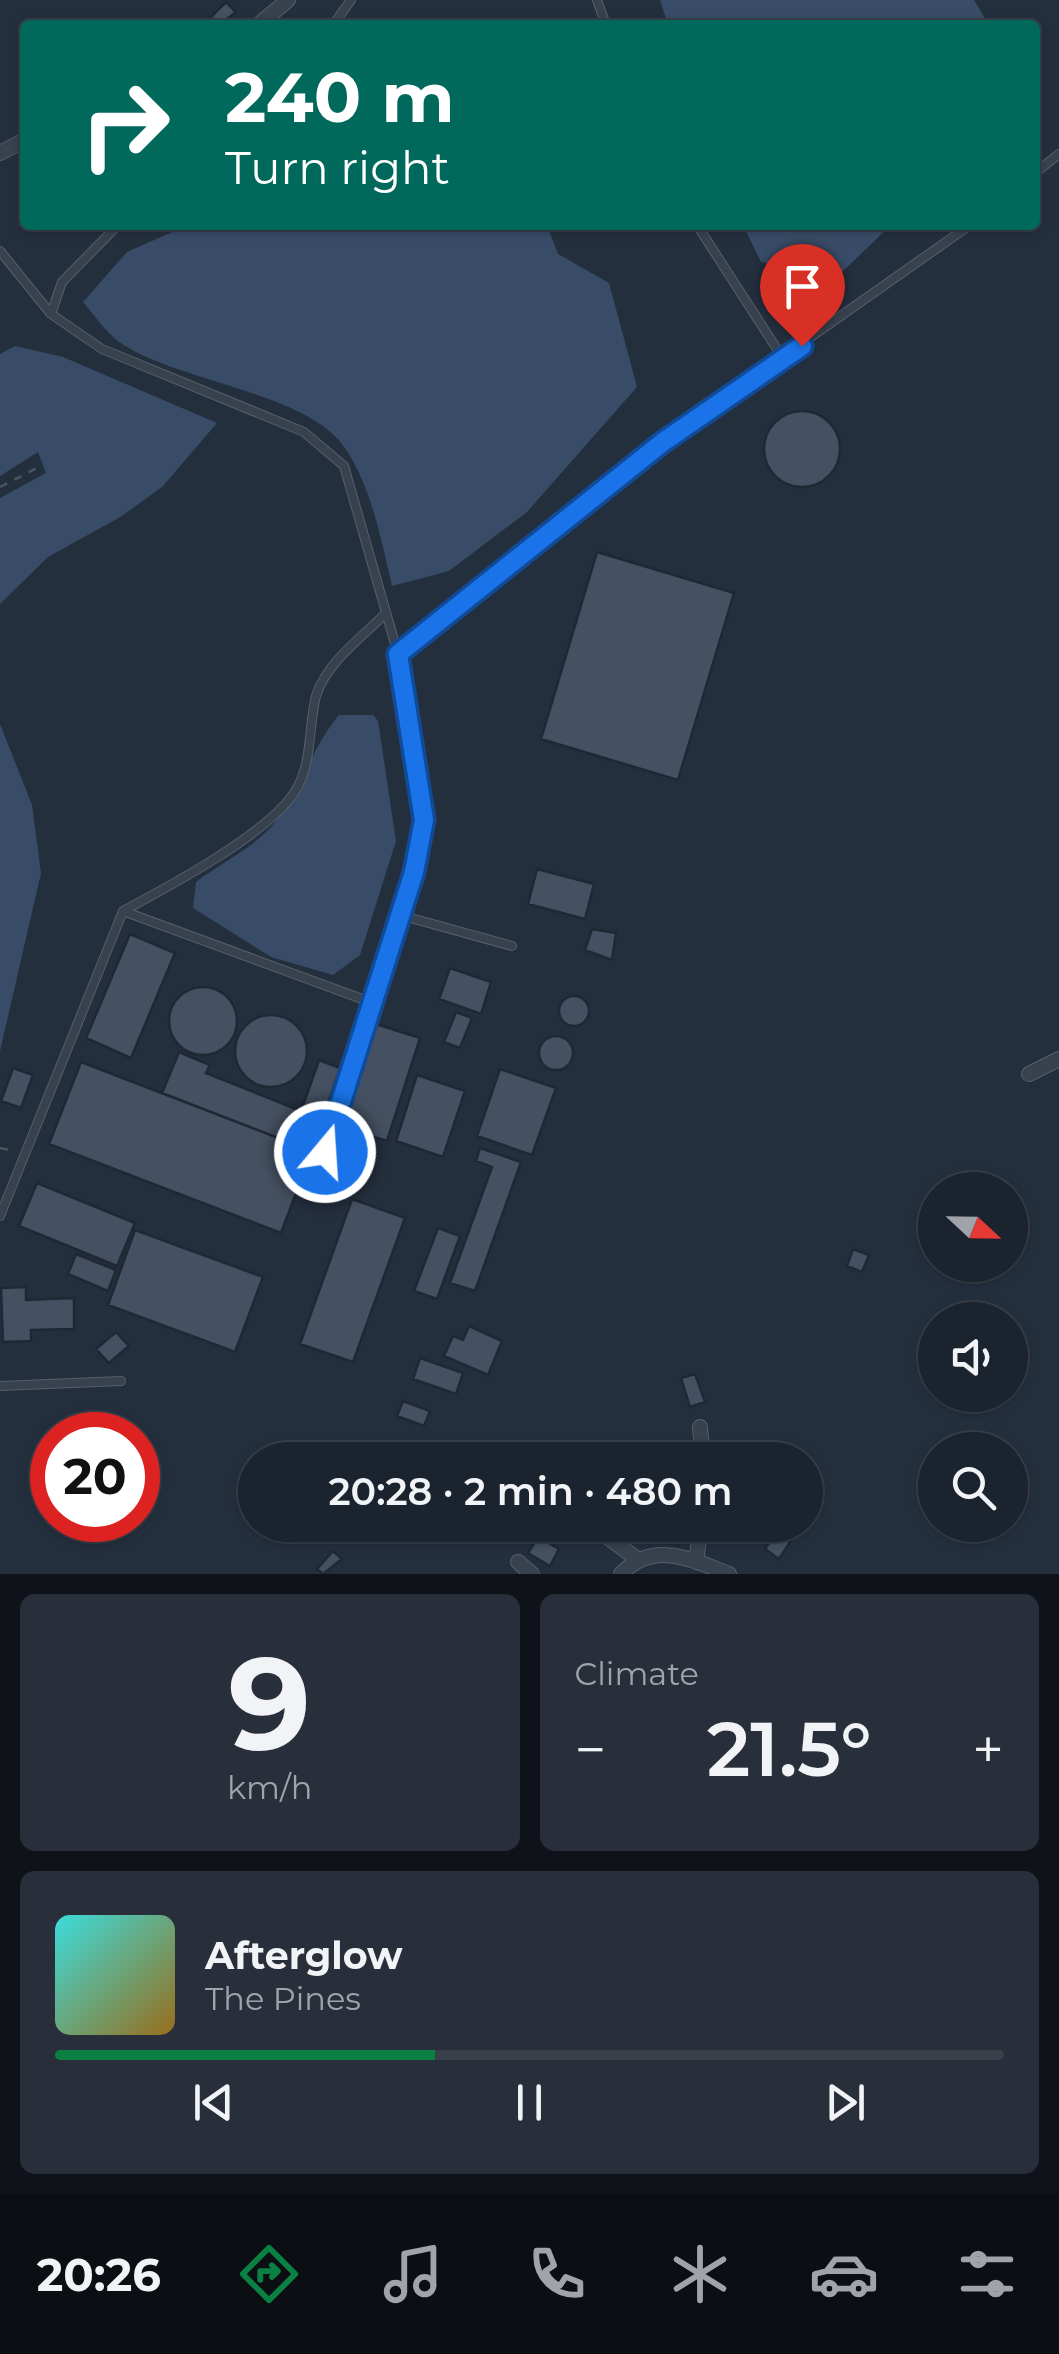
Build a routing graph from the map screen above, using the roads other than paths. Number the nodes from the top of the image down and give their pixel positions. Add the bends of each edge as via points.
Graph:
1 (288, 0) edge
2 (264, 20) edge
3 (113, 230) edge
4 (701, 230) edge
5 (963, 230) edge
6 (0, 251) edge
7 (51, 314) junction
8 (784, 360) junction
9 (385, 614) junction
10 (398, 654) junction
11 (123, 911) junction
12 (400, 915) junction
13 (512, 946) dead end
14 (373, 1004) junction
15 (1059, 1058) edge
16 (1029, 1074) dead end
17 (325, 1152) dead end
18 (0, 1216) edge
19 (121, 1382) dead end
20 (0, 1386) edge
21 (700, 1427) dead end
22 (701, 1442) edge
23 (614, 1542) edge
24 (699, 1542) edge
25 (636, 1558) junction
26 (518, 1562) dead end
27 (696, 1562) junction
28 (532, 1574) edge
29 (621, 1574) edge
30 (729, 1574) edge

1 - 2 street
3 - 7 lane via 62,282
4 - 8 lane
5 - 8 lane
6 - 7 lane
7 - 9 lane via 102,349 304,432 344,466
8 - 10 lane via 663,442
9 - 10 lane
9 - 11 lane via 333,664 317,695 294,794 188,876
10 - 12 lane via 424,820
11 - 14 lane
11 - 18 lane
12 - 13 lane
12 - 14 lane
14 - 17 lane
15 - 16 street
19 - 20 lane
21 - 22 street
23 - 25 street
24 - 27 street
25 - 27 street via 657,1552
25 - 29 street
26 - 28 street
27 - 30 street

